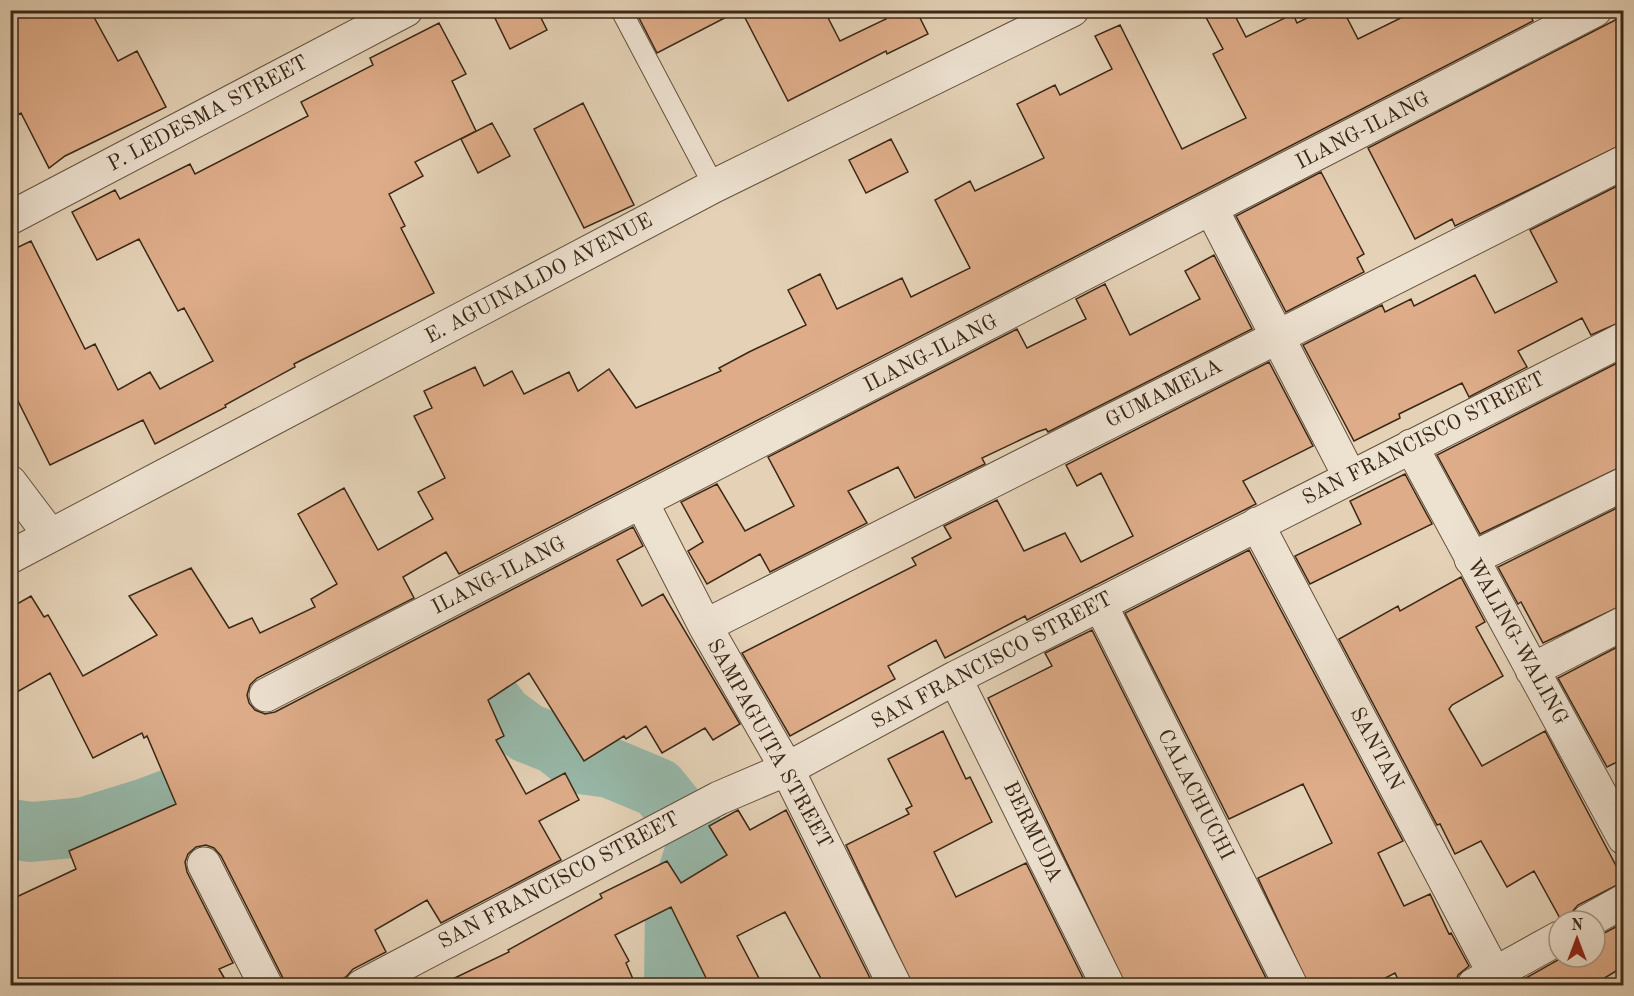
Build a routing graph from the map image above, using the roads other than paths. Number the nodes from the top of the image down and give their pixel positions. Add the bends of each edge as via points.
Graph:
1 (406, 10) edge
2 (621, 10) edge
3 (1072, 10) edge
4 (1595, 10) edge
5 (1623, 162) edge
6 (714, 186) junction
7 (1212, 210) junction
8 (10, 218) edge
9 (1277, 337) junction
10 (1623, 339) edge
11 (1411, 446) junction
12 (1350, 477) junction
13 (10, 482) edge
14 (1623, 484) edge
15 (642, 503) junction
16 (1257, 524) junction
17 (50, 535) junction
18 (10, 557) edge
19 (1471, 559) junction
20 (1100, 604) junction
21 (1623, 623) edge
22 (705, 626) junction
23 (1532, 670) junction
24 (955, 678) junction
25 (266, 695) dead end
26 (787, 769) junction
27 (1623, 837) edge
28 (204, 864) dead end
29 (1623, 901) edge
30 (1607, 910) edge
31 (1547, 945) edge
32 (1484, 980) edge
33 (266, 986) edge
34 (362, 986) edge
35 (895, 986) edge
36 (1108, 986) edge
37 (1290, 986) edge

1 - 8 street, P. LEDESMA STREET
2 - 6 lane
3 - 6 street, E. AGUINALDO AVENUE
4 - 7 street, ILANG-ILANG
5 - 9 street, GUMAMELA
6 - 17 street, E. AGUINALDO AVENUE
7 - 9 street
7 - 15 street, ILANG-ILANG
9 - 12 street
9 - 22 street, GUMAMELA
10 - 11 street, SAN FRANCISCO STREET
11 - 12 street, SAN FRANCISCO STREET
11 - 19 street, WALING-WALING
12 - 16 street, SAN FRANCISCO STREET
13 - 17 street
14 - 19 street
15 - 22 street, SAMPAGUITA STREET
15 - 25 street, ILANG-ILANG
16 - 20 street, SAN FRANCISCO STREET
16 - 32 street, SANTAN
17 - 18 street, E. AGUINALDO AVENUE
19 - 23 street, WALING-WALING
20 - 24 street, SAN FRANCISCO STREET
20 - 37 street, CALACHUCHI
21 - 23 street
22 - 26 street, SAMPAGUITA STREET
23 - 27 street, WALING-WALING
24 - 26 street, SAN FRANCISCO STREET
24 - 36 street, BERMUDA
26 - 34 street, SAN FRANCISCO STREET via 666,825
26 - 35 street, SAMPAGUITA STREET
28 - 33 street
29 - 30 street
31 - 32 street

